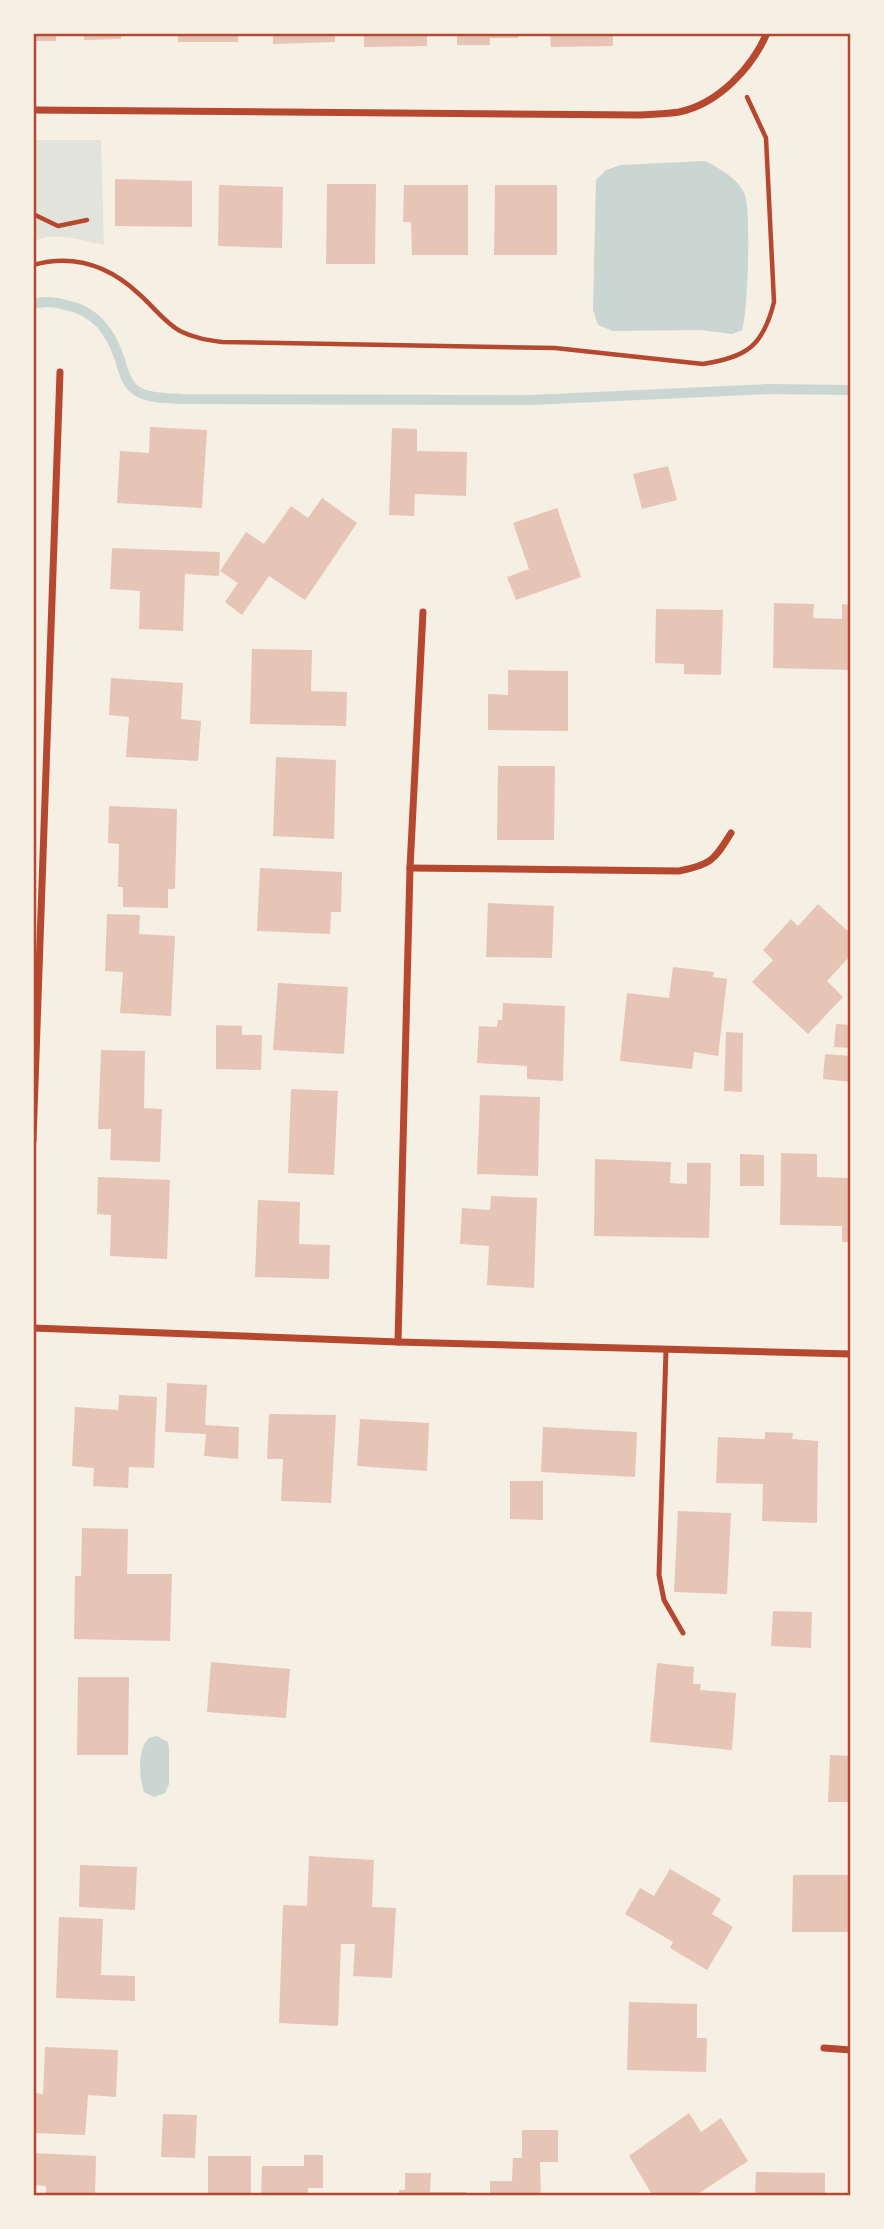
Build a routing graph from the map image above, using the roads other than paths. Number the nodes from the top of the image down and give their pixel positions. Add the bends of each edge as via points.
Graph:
1 (767, 33) edge
2 (33, 110) edge
3 (60, 372) dead end
4 (423, 612) dead end
5 (731, 833) dead end
6 (410, 868) junction
7 (33, 1141) edge
8 (33, 1328) edge
9 (398, 1342) junction
10 (666, 1350) junction
11 (851, 1354) edge
12 (683, 1633) dead end
13 (824, 2048) dead end
14 (851, 2050) edge

1 - 2 street via 737,78 710,99 680,111 640,115
3 - 7 street
4 - 6 street
5 - 6 street via 705,866 678,870
6 - 9 street
8 - 9 street
9 - 10 street
10 - 11 street
10 - 12 lane via 659,1575 664,1600
13 - 14 street

